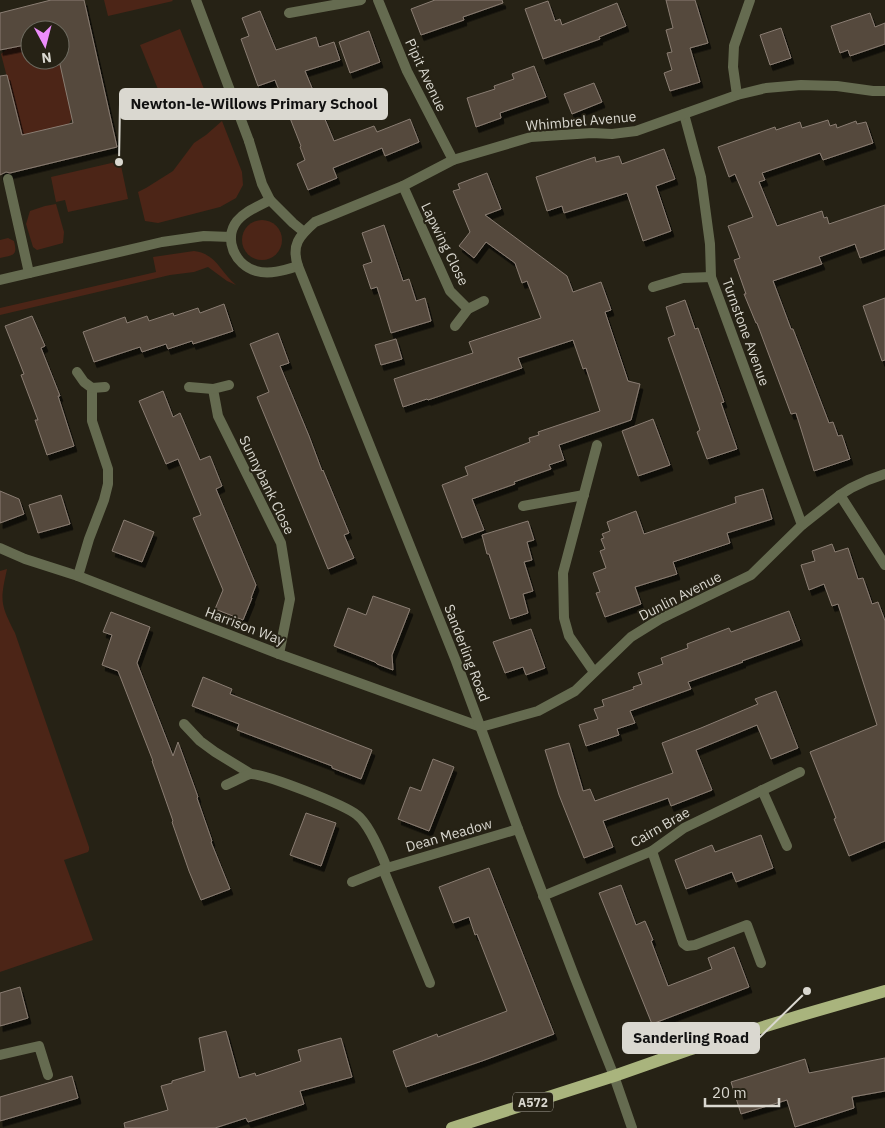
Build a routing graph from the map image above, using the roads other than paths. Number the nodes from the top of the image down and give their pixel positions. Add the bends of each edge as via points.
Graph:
1 (196, 0) edge
2 (361, 0) edge
3 (378, 0) edge
4 (750, 0) edge
5 (289, 13) dead end
6 (885, 91) edge
7 (737, 95) junction
8 (684, 114) junction
9 (453, 160) junction
10 (8, 179) dead end
11 (402, 186) junction
12 (270, 200) junction
13 (304, 232) junction
14 (231, 237) junction
15 (298, 242) joint
16 (298, 266) junction
17 (29, 273) junction
18 (711, 277) junction
19 (0, 280) edge
20 (653, 287) dead end
21 (484, 301) dead end
22 (468, 309) junction
23 (455, 326) dead end
24 (77, 372) dead end
25 (230, 385) dead end
26 (105, 387) dead end
27 (189, 387) dead end
28 (92, 388) junction
29 (213, 389) junction
30 (597, 445) dead end
31 (885, 474) edge
32 (584, 495) junction
33 (840, 495) junction
34 (522, 506) dead end
35 (802, 525) junction
36 (0, 548) edge
37 (885, 565) edge
38 (78, 576) junction
39 (279, 654) junction
40 (594, 672) junction
41 (184, 724) dead end
42 (481, 727) junction
43 (800, 772) dead end
44 (251, 774) junction
45 (226, 785) dead end
46 (762, 790) junction
47 (518, 829) junction
48 (788, 846) dead end
49 (652, 850) junction
50 (385, 869) junction
51 (352, 882) dead end
52 (543, 896) junction
53 (761, 963) dead end
54 (430, 983) dead end
55 (885, 991) edge
56 (0, 1055) edge
57 (48, 1075) dead end
58 (614, 1076) junction
59 (452, 1128) edge
60 (632, 1128) edge

1 - 12 street
2 - 5 street
3 - 9 street, Pipit Avenue via 407,71
4 - 7 street via 734,46
6 - 7 street, Whimbrel Avenue via 801,85
7 - 8 street, Whimbrel Avenue
8 - 9 street, Whimbrel Avenue via 636,132 531,137
8 - 18 street, Turnstone Avenue via 701,177
9 - 11 street, Whimbrel Avenue
10 - 17 street
11 - 13 street, Whimbrel Avenue via 315,222
11 - 22 street, Lapwing Close via 450,291
12 - 13 street
12 - 14 street via 240,217
13 - 15 street, Whimbrel Avenue
14 - 16 street via 233,252 239,261 256,271
14 - 17 street via 204,236 162,242
15 - 16 street, Sanderling Road via 295,250
16 - 42 street, Sanderling Road
17 - 19 street
18 - 20 street via 683,278
18 - 35 street, Turnstone Avenue
21 - 22 street
22 - 23 street
24 - 28 street
25 - 29 street
26 - 28 street
27 - 29 street
28 - 38 street via 92,421 108,469 108,484
29 - 39 street, Sunnybank Close via 218,416 281,543 290,599
30 - 32 street
31 - 33 street, Dunlin Avenue
32 - 34 street
32 - 40 street via 563,573 564,618 569,636
33 - 35 street, Dunlin Avenue
33 - 37 street
35 - 40 street, Dunlin Avenue via 751,575 631,637
36 - 38 street, Harrison Way
38 - 39 street, Harrison Way
39 - 42 street, Harrison Way
40 - 42 street, Dunlin Avenue via 575,691 538,711
41 - 44 street via 200,741
42 - 47 street, Sanderling Road
43 - 46 street, Cairn Brae
44 - 45 street
44 - 50 street via 278,780 358,815 370,833
46 - 48 street
46 - 49 street, Cairn Brae via 684,828
47 - 50 street, Dean Meadow
47 - 52 street, Sanderling Road
49 - 52 street, Cairn Brae
49 - 53 street via 683,943 695,945 747,925
50 - 51 street, Dean Meadow
50 - 54 street
52 - 58 street, Sanderling Road
55 - 58 main road, A572 via 735,1035
56 - 57 street via 40,1046
58 - 59 main road, A572
58 - 60 street, Sanderling Road

